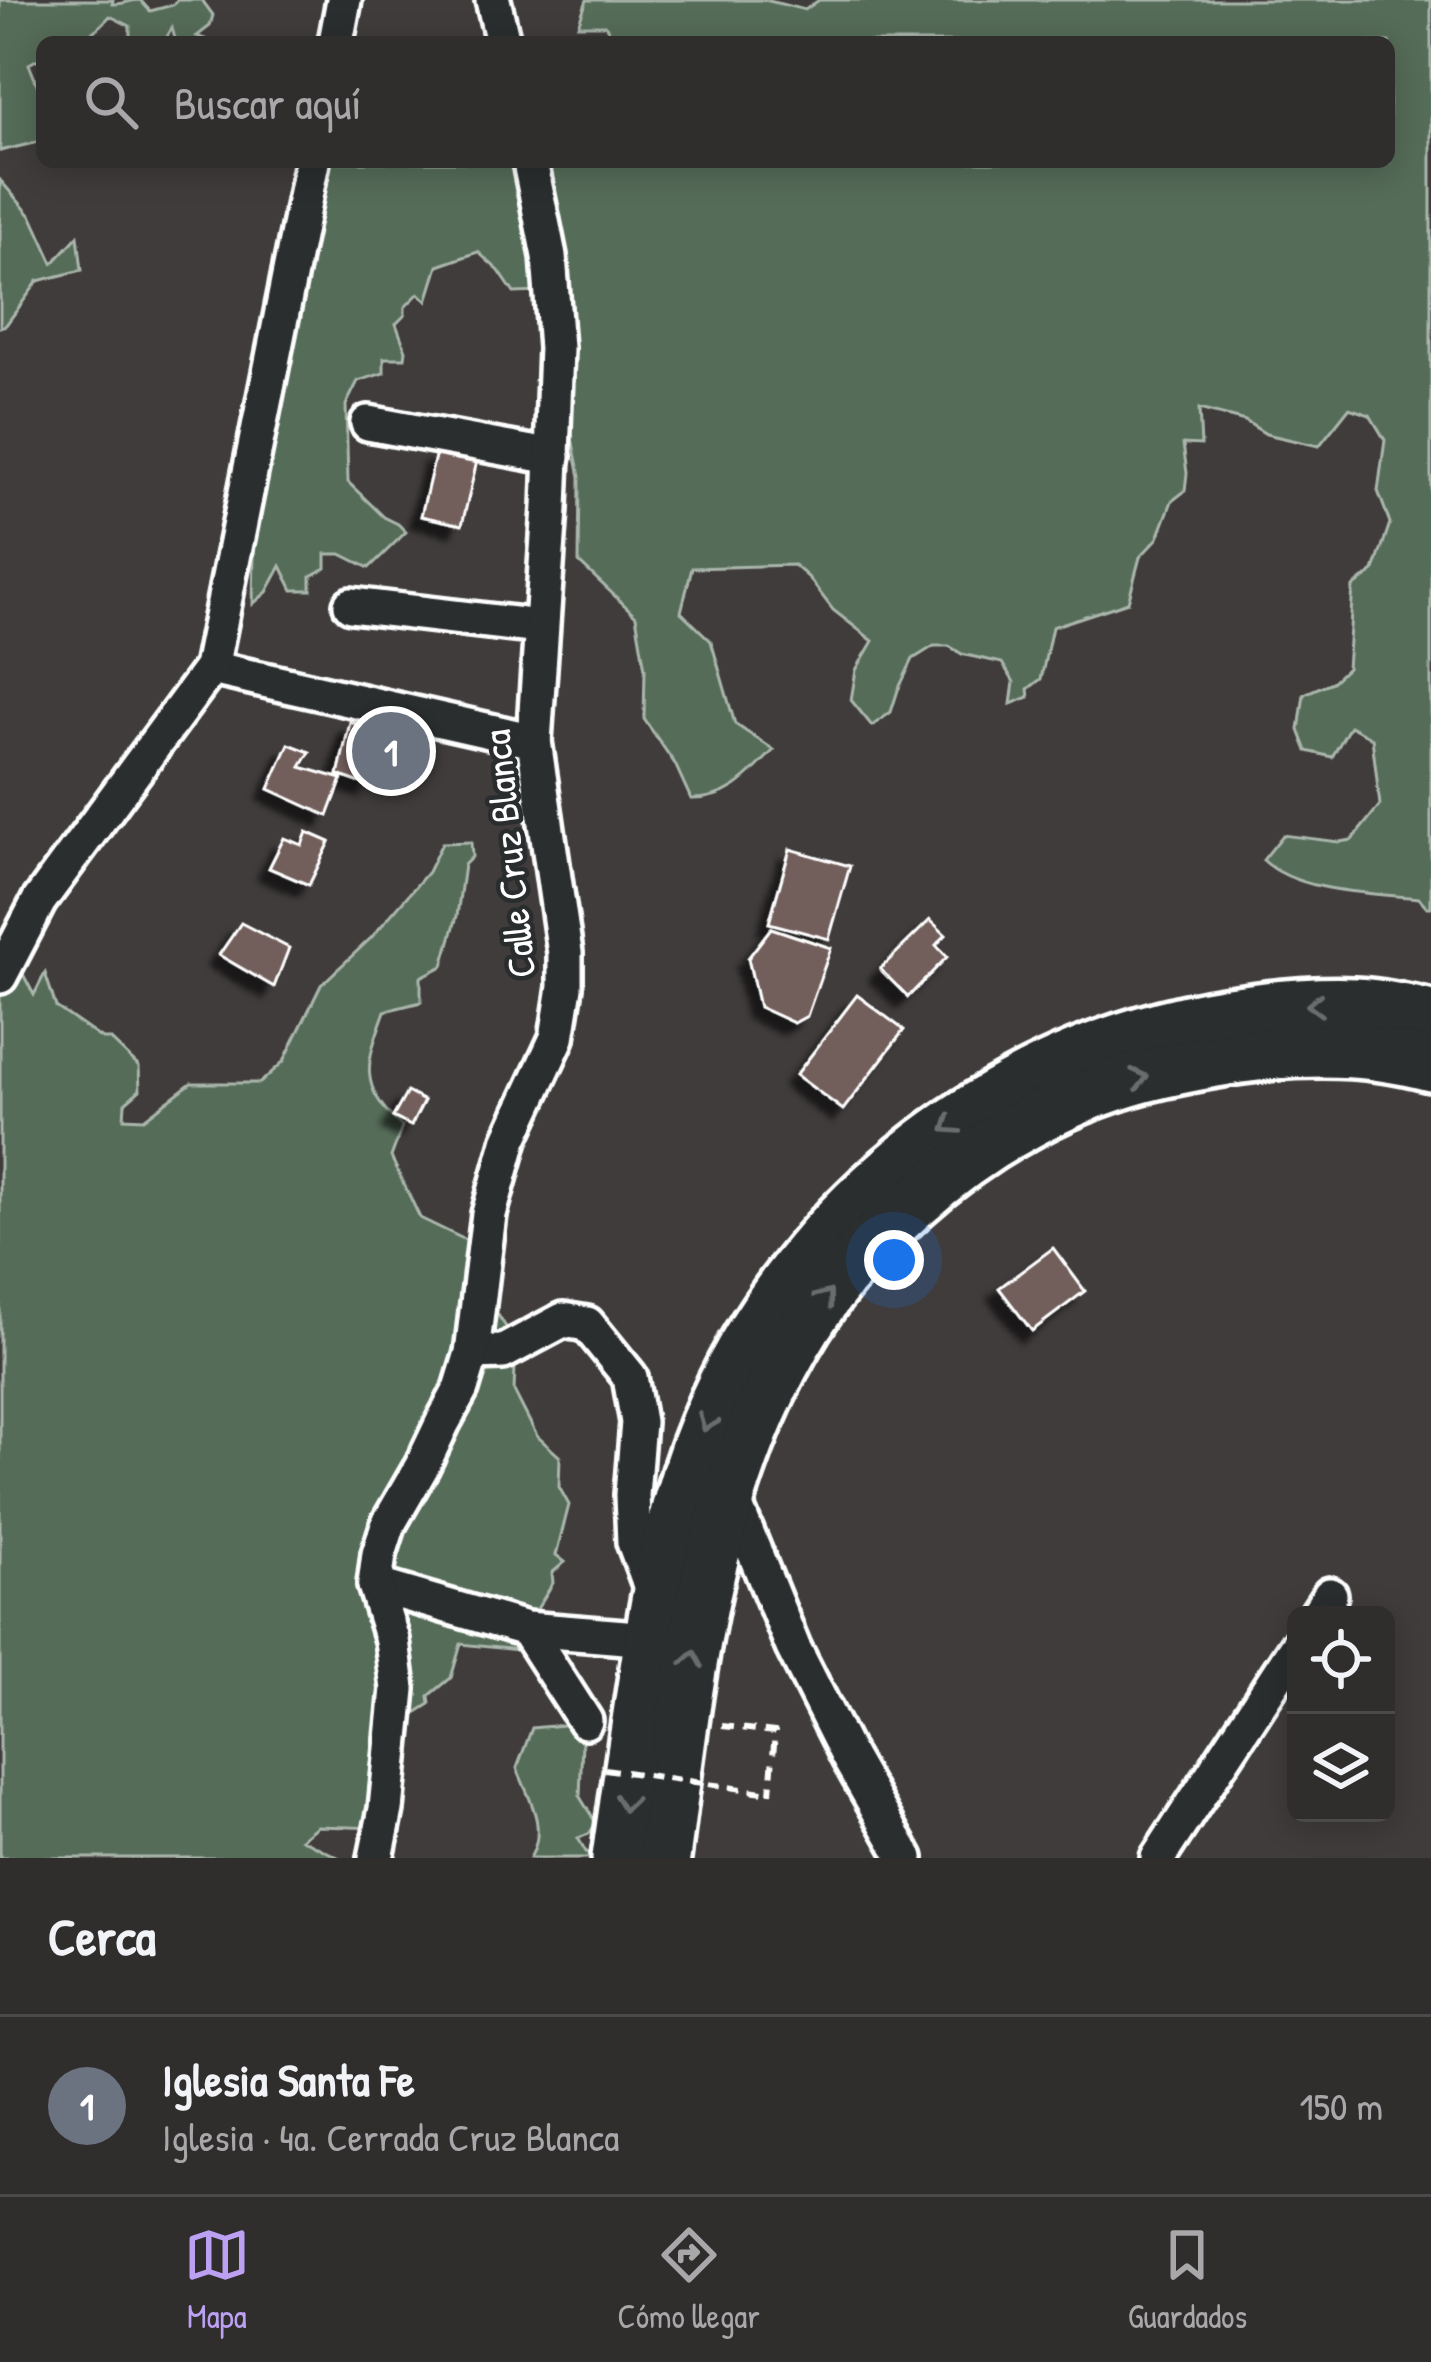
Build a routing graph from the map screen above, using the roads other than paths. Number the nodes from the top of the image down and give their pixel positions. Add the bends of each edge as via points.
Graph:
1 (344, 0) edge
2 (493, 0) edge
3 (337, 36) edge
4 (502, 36) edge
5 (311, 168) edge
6 (531, 168) edge
7 (368, 423) dead end
8 (553, 457) junction
9 (351, 605) dead end
10 (540, 627) junction
11 (211, 668) junction
12 (534, 740) junction
13 (0, 976) edge
14 (1431, 1017) edge
15 (1431, 1065) edge
16 (472, 1353) junction
17 (730, 1492) junction
18 (375, 1586) junction
19 (653, 1622) junction
20 (526, 1629) junction
21 (1287, 1661) edge
22 (585, 1721) dead end
23 (376, 1858) edge
24 (618, 1858) edge
25 (664, 1858) edge
26 (906, 1858) edge
27 (1158, 1858) edge

1 - 3 street
2 - 4 street
5 - 11 street
6 - 8 street, Calle Cruz Blanca via 554,305
7 - 8 street
8 - 10 street, Calle Cruz Blanca
9 - 10 street
10 - 12 street, Calle Cruz Blanca
11 - 12 street
11 - 13 street via 39,901
12 - 16 street, Calle Cruz Blanca via 565,987 557,1038 511,1139 489,1214
14 -> 19 main road via 1329,1004 1221,1013 1160,1028 1019,1084 926,1142 879,1180 788,1279 723,1384 686,1478
17 -> 15 main road via 807,1322 892,1223 996,1140 1105,1088 1217,1060 1329,1050
16 - 18 street, Calle Cruz Blanca via 461,1390 389,1523
16 - 19 street via 503,1352 563,1320 587,1324 629,1377 638,1421 634,1542
25 -> 17 main road via 700,1616
17 - 26 street via 793,1647
18 - 20 street
18 - 23 street, Calle Cruz Blanca via 398,1689
19 - 20 street via 626,1637
19 -> 24 main road
20 - 22 street
21 - 27 street

